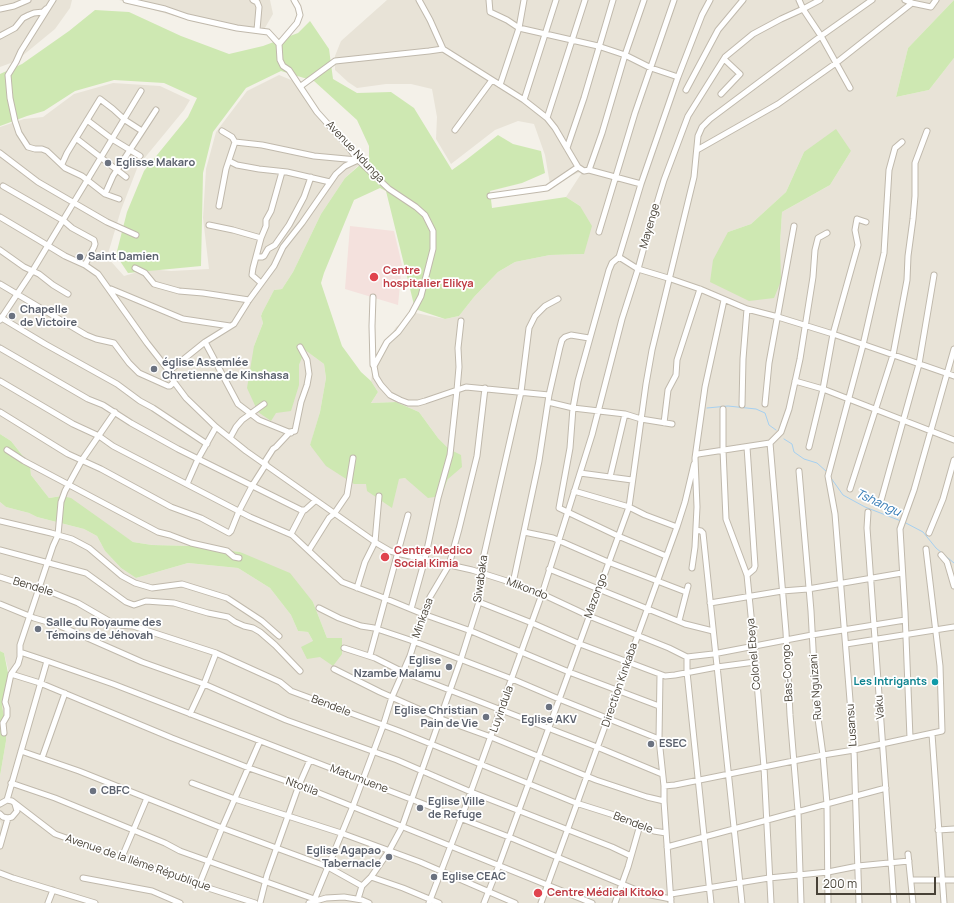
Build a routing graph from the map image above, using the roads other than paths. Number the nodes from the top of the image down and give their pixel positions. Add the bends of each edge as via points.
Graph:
1 (28, 0) edge
2 (53, 0) edge
3 (126, 0) edge
4 (253, 0) edge
5 (294, 0) edge
6 (418, 0) edge
7 (489, 0) edge
8 (524, 0) edge
9 (556, 0) edge
10 (585, 0) edge
11 (613, 0) edge
12 (644, 0) edge
13 (674, 0) edge
14 (710, 0) edge
15 (743, 0) edge
16 (799, 0) edge
17 (820, 0) edge
18 (872, 0) edge
19 (905, 0) edge
20 (936, 0) edge
21 (912, 3) junction
22 (0, 9) edge
23 (803, 10) junction
24 (519, 28) junction
25 (257, 30) junction
26 (544, 34) junction
27 (0, 36) edge
28 (821, 36) junction
29 (572, 40) junction
30 (279, 44) junction
31 (598, 46) junction
32 (443, 49) junction
33 (625, 55) junction
34 (724, 59) junction
35 (836, 63) junction
36 (651, 68) junction
37 (678, 77) junction
38 (492, 80) junction
39 (500, 85) junction
40 (301, 86) junction
41 (850, 88) dead end
42 (686, 90) dead end
43 (141, 91) dead end
44 (720, 94) dead end
45 (524, 100) junction
46 (156, 110) dead end
47 (547, 118) junction
48 (87, 120) junction
49 (125, 120) junction
50 (455, 130) dead end
51 (142, 131) junction
52 (222, 131) dead end
53 (927, 131) dead end
54 (77, 139) junction
55 (112, 139) junction
56 (235, 142) junction
57 (902, 142) dead end
58 (568, 148) junction
59 (130, 150) junction
60 (697, 150) junction
61 (0, 153) edge
62 (140, 156) dead end
63 (101, 157) junction
64 (358, 160) junction
65 (229, 161) junction
66 (62, 164) junction
67 (578, 166) junction
68 (117, 170) junction
69 (589, 170) junction
70 (282, 172) junction
71 (126, 177) dead end
72 (311, 178) junction
73 (616, 178) junction
74 (88, 181) junction
75 (330, 182) junction
76 (641, 184) junction
77 (4, 186) dead end
78 (106, 194) junction
79 (490, 196) dead end
80 (119, 199) dead end
81 (74, 203) junction
82 (219, 206) dead end
83 (0, 217) edge
84 (64, 221) junction
85 (866, 222) dead end
86 (208, 225) dead end
87 (794, 226) dead end
88 (599, 232) dead end
89 (827, 233) dead end
90 (136, 236) dead end
91 (261, 238) junction
92 (48, 246) junction
93 (0, 250) edge
94 (256, 257) junction
95 (619, 257) junction
96 (85, 265) junction
97 (135, 268) dead end
98 (638, 269) junction
99 (33, 270) junction
100 (934, 275) dead end
101 (668, 278) junction
102 (261, 283) junction
103 (0, 284) edge
104 (110, 289) junction
105 (700, 289) junction
106 (68, 294) dead end
107 (18, 295) junction
108 (373, 297) dead end
109 (558, 299) dead end
110 (249, 300) junction
111 (724, 300) junction
112 (747, 309) junction
113 (778, 317) junction
114 (1, 318) edge
115 (461, 321) dead end
116 (230, 326) junction
117 (806, 326) junction
118 (833, 334) junction
119 (589, 338) junction
120 (205, 342) junction
121 (863, 344) junction
122 (300, 347) dead end
123 (0, 348) edge
124 (954, 349) edge
125 (893, 355) junction
126 (919, 364) junction
127 (374, 366) junction
128 (169, 371) junction
129 (947, 374) junction
130 (954, 376) edge
131 (0, 381) edge
132 (795, 381) junction
133 (174, 382) junction
134 (485, 388) junction
135 (823, 389) junction
136 (457, 390) junction
137 (521, 392) junction
138 (549, 395) junction
139 (849, 400) junction
140 (548, 402) junction
141 (264, 404) dead end
142 (742, 404) dead end
143 (765, 404) dead end
144 (573, 408) junction
145 (723, 409) dead end
146 (875, 410) junction
147 (597, 411) junction
148 (0, 412) edge
149 (115, 412) junction
150 (251, 414) junction
151 (625, 414) junction
152 (641, 419) junction
153 (904, 420) junction
154 (664, 422) junction
155 (672, 424) dead end
156 (216, 427) junction
157 (930, 431) junction
158 (291, 433) junction
159 (99, 436) junction
160 (230, 438) junction
161 (954, 440) edge
162 (770, 443) junction
163 (207, 444) junction
164 (747, 447) junction
165 (809, 447) dead end
166 (7, 450) dead end
167 (723, 450) junction
168 (696, 455) junction
169 (353, 458) dead end
170 (198, 459) junction
171 (82, 460) junction
172 (954, 460) edge
173 (265, 464) junction
174 (694, 464) junction
175 (799, 471) dead end
176 (580, 472) junction
177 (610, 477) junction
178 (632, 480) junction
179 (68, 484) junction
180 (187, 484) junction
181 (252, 486) junction
182 (850, 488) dead end
183 (574, 491) junction
184 (379, 496) dead end
185 (315, 500) junction
186 (880, 504) dead end
187 (629, 507) junction
188 (239, 511) junction
189 (303, 511) junction
190 (567, 512) junction
191 (868, 512) dead end
192 (334, 514) junction
193 (408, 515) dead end
194 (0, 521) edge
195 (677, 527) junction
196 (696, 530) junction
197 (524, 532) junction
198 (929, 533) dead end
199 (291, 534) junction
200 (58, 535) junction
201 (618, 536) junction
202 (558, 540) junction
203 (375, 542) junction
204 (926, 549) dead end
205 (0, 550) edge
206 (309, 550) junction
207 (397, 553) junction
208 (942, 555) dead end
209 (666, 556) junction
210 (239, 558) dead end
211 (425, 559) junction
212 (48, 562) junction
213 (608, 562) junction
214 (449, 565) junction
215 (692, 568) dead end
216 (549, 569) junction
217 (480, 572) junction
218 (902, 572) junction
219 (747, 575) junction
220 (0, 577) edge
221 (871, 578) junction
222 (657, 581) junction
223 (842, 582) junction
224 (513, 583) junction
225 (688, 586) dead end
226 (954, 586) edge
227 (40, 588) junction
228 (357, 588) junction
229 (599, 589) junction
230 (808, 589) junction
231 (782, 591) junction
232 (686, 592) junction
233 (542, 594) junction
234 (749, 597) junction
235 (384, 598) junction
236 (480, 602) junction
237 (710, 603) junction
238 (0, 604) edge
239 (319, 608) dead end
240 (411, 609) junction
241 (646, 609) junction
242 (422, 614) junction
243 (30, 616) junction
244 (589, 616) junction
245 (905, 620) junction
246 (678, 621) junction
247 (532, 623) junction
248 (874, 626) junction
249 (954, 626) edge
250 (376, 629) junction
251 (845, 630) junction
252 (936, 630) junction
253 (471, 631) junction
254 (713, 631) junction
255 (906, 634) junction
256 (638, 635) junction
257 (812, 635) junction
258 (279, 636) dead end
259 (875, 640) junction
260 (414, 641) junction
261 (786, 641) junction
262 (580, 644) junction
263 (846, 644) junction
264 (754, 646) junction
265 (344, 648) dead end
266 (20, 652) junction
267 (216, 652) junction
268 (522, 652) junction
269 (715, 654) junction
270 (370, 655) junction
271 (687, 657) junction
272 (462, 660) junction
273 (47, 661) junction
274 (755, 662) junction
275 (628, 663) junction
276 (717, 666) junction
277 (334, 669) dead end
278 (300, 671) dead end
279 (403, 672) junction
280 (569, 672) junction
281 (687, 672) junction
282 (11, 674) junction
283 (660, 675) junction
284 (512, 679) junction
285 (40, 683) junction
286 (204, 684) junction
287 (451, 690) junction
288 (618, 691) junction
289 (65, 693) junction
290 (392, 697) junction
291 (559, 699) junction
292 (659, 706) junction
293 (501, 709) junction
294 (190, 714) junction
295 (441, 719) junction
296 (608, 719) junction
297 (383, 726) junction
298 (548, 729) junction
299 (4, 733) dead end
300 (932, 734) junction
301 (491, 737) junction
302 (910, 738) junction
303 (659, 739) junction
304 (260, 740) junction
305 (883, 743) junction
306 (431, 745) junction
307 (597, 747) junction
308 (854, 750) junction
309 (21, 751) junction
310 (372, 752) junction
311 (823, 755) junction
312 (538, 756) junction
313 (42, 758) junction
314 (310, 760) junction
315 (794, 761) junction
316 (481, 764) junction
317 (764, 767) junction
318 (249, 768) junction
319 (421, 771) junction
320 (662, 774) junction
321 (728, 774) junction
322 (586, 776) junction
323 (698, 779) junction
324 (362, 780) junction
325 (11, 783) junction
326 (192, 783) dead end
327 (529, 783) junction
328 (299, 786) junction
329 (664, 786) junction
330 (886, 788) junction
331 (471, 792) junction
332 (856, 797) junction
333 (147, 798) junction
334 (235, 799) junction
335 (411, 799) junction
336 (6, 800) junction
337 (664, 801) junction
338 (576, 803) junction
339 (0, 804) edge
340 (15, 804) junction
341 (827, 804) junction
342 (353, 806) junction
343 (519, 811) junction
344 (798, 811) junction
345 (27, 812) junction
346 (0, 814) edge
347 (15, 814) junction
348 (289, 816) junction
349 (8, 818) junction
350 (462, 819) junction
351 (766, 821) junction
352 (640, 825) junction
353 (402, 827) junction
354 (222, 828) junction
355 (954, 829) edge
356 (133, 830) junction
357 (567, 830) junction
358 (734, 830) junction
359 (938, 830) junction
360 (341, 833) junction
361 (666, 833) junction
362 (704, 836) junction
363 (509, 837) junction
364 (451, 845) junction
365 (0, 846) edge
366 (667, 847) junction
367 (277, 848) junction
368 (389, 851) junction
369 (908, 854) dead end
370 (631, 856) junction
371 (122, 857) junction
372 (557, 857) junction
373 (208, 861) junction
374 (909, 861) junction
375 (892, 862) junction
376 (499, 866) junction
377 (858, 866) junction
378 (328, 867) junction
379 (441, 872) junction
380 (828, 872) junction
381 (0, 873) edge
382 (801, 874) junction
383 (371, 877) junction
384 (83, 878) dead end
385 (770, 878) junction
386 (942, 879) junction
387 (911, 880) junction
388 (954, 880) edge
389 (266, 882) junction
390 (740, 883) junction
391 (547, 884) junction
392 (622, 884) junction
393 (199, 885) junction
394 (362, 886) junction
395 (709, 889) junction
396 (53, 890) junction
397 (488, 892) junction
398 (358, 899) junction
399 (671, 899) edge
400 (430, 901) edge
401 (314, 902) edge
402 (48, 903) edge
403 (95, 903) edge
404 (180, 903) edge
405 (255, 903) edge
406 (260, 903) edge
407 (369, 903) edge
408 (439, 903) edge
409 (484, 903) edge
410 (515, 903) edge
411 (540, 903) edge
412 (592, 903) edge
413 (615, 903) edge
414 (711, 903) edge
415 (742, 903) edge
416 (771, 903) edge
417 (801, 903) edge
418 (828, 903) edge
419 (859, 903) edge
420 (894, 903) edge
421 (913, 903) edge
422 (944, 903) edge

1 - 22 street
2 - 27 street via 43,12 23,18 15,28
2 - 66 street via 8,75 18,133 28,147 47,151
3 - 25 street via 188,17
4 - 25 street via 259,7
5 - 30 street via 300,11 300,19
6 - 32 street
7 - 24 street via 490,12
8 - 24 street
9 - 26 street
10 - 29 street
11 - 31 street
12 - 33 street
13 - 36 street
14 - 37 street
15 - 42 street via 718,30
16 - 23 street
17 - 23 street, Mayenge
18 - 28 street, Mazongo
19 - 21 street
20 - 21 street via 931,7
21 - 35 street
23 - 28 street
23 - 34 street, Mayenge via 750,36
24 - 26 street
24 - 39 street
25 - 30 street via 268,32
26 - 29 street
26 - 45 street
28 - 35 street
28 - 60 street, Mazongo via 710,119 698,136
29 - 31 street
29 - 47 street
30 - 40 street, Avenue Ndunga via 280,60
31 - 33 street
31 - 58 street
32 - 38 street
32 - 40 street via 335,61
33 - 36 street
33 - 69 street
34 - 44 street via 740,74
34 - 98 street, Mayenge via 688,116 662,187
35 - 41 street
35 - 60 street via 778,104
36 - 37 street
36 - 73 street
37 - 76 street
38 - 39 street
38 - 50 street
39 - 45 street
40 - 64 street, Avenue Ndunga via 317,112 344,140
43 - 49 street
45 - 47 street
46 - 51 street
47 - 58 street
48 - 49 street via 100,99
48 - 54 street
48 - 55 street
49 - 51 street
49 - 55 street
51 - 59 street
52 - 56 street
53 - 125 street via 915,163 915,196 907,280
54 - 63 street
54 - 66 street
55 - 59 street
55 - 63 street
56 - 64 street via 314,156
56 - 65 street
57 - 121 street via 895,148 889,170 884,253
58 - 67 street
59 - 62 street
59 - 68 street
60 - 101 street, Mazongo via 694,177
61 - 81 street via 38,182
63 - 68 street
63 - 74 street
64 - 75 street via 345,166
64 - 127 street, Avenue Ndunga via 389,189 425,215 433,231 433,249 420,296 412,313 387,342
65 - 70 street
65 - 82 street
66 - 74 street
67 - 69 street via 584,171
67 - 79 street via 547,188
68 - 71 street
68 - 78 street
69 - 73 street
70 - 72 street
70 - 91 street
72 - 75 street
72 - 94 street via 289,225 264,256
73 - 76 street
73 - 88 street
74 - 78 street
74 - 81 street
75 - 102 street
76 - 95 street
77 - 84 street
78 - 80 street
81 - 84 street
81 - 90 street
83 - 92 street, Mikondo
84 - 92 street
84 - 96 street via 94,240 96,244
85 - 118 street via 857,219 855,230 858,245
86 - 91 street
87 - 113 street
89 - 117 street via 818,238 815,250
91 - 94 street
92 - 96 street, Mikondo
92 - 99 street
93 - 99 street
94 - 102 street via 252,275
95 - 98 street
95 - 119 street via 609,270
96 - 104 street, Mikondo via 98,274
97 - 110 street via 145,272 154,284 179,291
98 - 101 street
98 - 147 street, Mayenge
99 - 106 street
99 - 107 street
100 - 126 street
101 - 105 street
101 - 152 street, Mazongo via 652,350
102 - 110 street
103 - 107 street
104 - 116 street via 183,318
104 - 128 street, Mikondo
105 - 111 street
105 - 154 street via 677,360 676,375 668,390
107 - 114 street
107 - 133 street via 86,335 114,343 139,373 168,386
108 - 127 street
109 - 137 street, Siwabaka via 545,306 535,316 529,328
110 - 116 street via 237,321
111 - 112 street
111 - 168 street, Direction Kinkaba via 705,387
112 - 113 street
112 - 142 street
113 - 117 street
113 - 143 street via 769,363
114 - 163 street via 117,384
115 - 136 street
116 - 120 street
117 - 118 street
117 - 132 street
118 - 121 street
118 - 135 street
119 - 138 street via 571,335 564,337
119 - 144 street
120 - 128 street
120 - 150 street via 238,404
121 - 125 street
121 - 139 street
122 - 158 street via 307,360 309,374 295,431
123 - 149 street
124 - 129 street
125 - 126 street
125 - 146 street
126 - 129 street
126 - 153 street
127 - 136 street via 376,376 390,395 408,403 418,403
128 - 133 street, Mikondo
129 - 130 street
129 - 157 street
131 - 159 street via 73,424
132 - 135 street
132 - 162 street via 781,432
133 - 156 street, Mikondo via 186,398
134 - 136 street
134 - 137 street
134 - 214 street, Minkasa via 477,456
135 - 139 street
135 - 165 street
136 - 211 street via 450,455
137 - 138 street
137 - 217 street, Siwabaka
138 - 140 street
139 - 146 street
139 - 223 street, Lusansu via 829,474 836,514
140 - 144 street
140 - 197 street
141 - 150 street
144 - 147 street
144 - 190 street via 570,448 559,508
145 - 167 street, Colonel Ebeya
146 - 153 street
146 - 182 street
147 - 151 street
147 - 176 street, Mayenge
148 - 171 street
149 - 159 street
149 - 170 street
150 - 158 street
150 - 160 street via 242,420
151 - 152 street
151 - 177 street
152 - 154 street
152 - 178 street, Mazongo
153 - 157 street
153 - 186 street
154 - 155 street
156 - 160 street, Mikondo
156 - 163 street
157 - 161 street
157 - 218 street via 903,521 900,537
158 - 173 street via 273,449
159 - 171 street
159 - 180 street via 113,446
160 - 173 street, Mikondo
162 - 164 street
162 - 231 street, Bas-Congo
163 - 170 street
164 - 167 street
164 - 219 street via 755,566
166 - 179 street
167 - 168 street
167 - 219 street, Colonel Ebeya via 726,519
168 - 174 street, Direction Kinkaba
169 - 192 street via 347,495
170 - 180 street
170 - 181 street
171 - 179 street
171 - 188 street via 172,507 229,532
172 - 198 street
173 - 181 street
173 - 185 street, Mikondo
174 - 195 street, Direction Kinkaba
174 - 196 street
175 - 230 street, Rue Nguizani
176 - 177 street
176 - 183 street, Mayenge
177 - 178 street
178 - 187 street, Mazongo
179 - 200 street via 61,502
179 - 210 street via 158,532 227,551
180 - 188 street
181 - 188 street
181 - 189 street
183 - 187 street
183 - 190 street, Mayenge
184 - 203 street
185 - 189 street
185 - 192 street, Mikondo
187 - 195 street
187 - 201 street, Mazongo
188 - 199 street
189 - 199 street
190 - 201 street
190 - 202 street, Luyindula
191 - 221 street, Vaku
192 - 203 street, Mikondo
192 - 206 street
193 - 207 street
194 - 200 street
195 - 209 street, Direction Kinkaba
196 - 215 street
196 - 237 street via 703,533
197 - 202 street
197 - 224 street
199 - 206 street
200 - 212 street
200 - 258 street via 89,548 122,576 135,583 152,588 182,584 227,598 262,621
201 - 209 street
201 - 213 street, Mazongo
202 - 213 street
202 - 216 street, Luyindula
203 - 207 street, Mikondo
203 - 228 street via 365,562
204 - 252 street
205 - 212 street
206 - 228 street via 337,579
207 - 211 street, Mikondo
207 - 235 street
208 - 226 street via 947,562
209 - 222 street, Direction Kinkaba
211 - 214 street, Mikondo
211 - 240 street
212 - 227 street
212 - 278 street via 86,573 134,605 146,601 174,603 228,617 260,632
213 - 222 street
213 - 229 street, Mazongo
214 - 217 street, Mikondo
214 - 242 street, Minkasa
216 - 229 street
216 - 233 street, Luyindula
217 - 224 street, Mikondo
217 - 236 street, Siwabaka
218 - 221 street
218 - 245 street
219 - 234 street, Colonel Ebeya
220 - 227 street, Bendele
221 - 223 street
221 - 248 street, Vaku
222 - 232 street
222 - 241 street, Direction Kinkaba
223 - 230 street
223 - 251 street, Lusansu
224 - 233 street, Mikondo
225 - 232 street
227 - 243 street
227 - 267 street, Bendele via 78,603 116,625 133,626
228 - 235 street
229 - 241 street
229 - 244 street, Mazongo
230 - 231 street
230 - 257 street, Rue Nguizani
231 - 234 street
231 - 261 street, Bas-Congo
232 - 246 street
233 - 244 street, Mikondo
233 - 247 street, Luyindula
234 - 237 street
234 - 264 street, Colonel Ebeya
235 - 240 street
235 - 250 street
236 - 247 street
236 - 253 street, Siwabaka
237 - 254 street
238 - 243 street
239 - 250 street via 339,618
240 - 242 street
241 - 246 street
241 - 256 street, Direction Kinkaba
242 - 253 street
242 - 260 street, Minkasa
243 - 266 street
243 - 286 street via 58,625 142,662
244 - 256 street, Mikondo
244 - 262 street, Mazongo
245 - 248 street
245 - 255 street
246 - 254 street
247 - 262 street
247 - 268 street, Luyindula
248 - 251 street
248 - 259 street, Vaku
249 - 252 street
250 - 260 street
250 - 270 street
251 - 257 street
251 - 263 street, Lusansu
252 - 255 street
252 - 300 street via 942,730
253 - 268 street
253 - 272 street, Siwabaka
254 - 269 street
255 - 259 street
255 - 302 street
256 - 271 street, Mikondo
256 - 275 street, Direction Kinkaba
257 - 261 street
257 - 311 street, Rue Nguizani via 816,704
259 - 263 street
259 - 305 street, Vaku
260 - 272 street
260 - 279 street, Minkasa
261 - 264 street
261 - 315 street, Bas-Congo
262 - 275 street
262 - 280 street, Mazongo
263 - 308 street, Lusansu
264 - 269 street
264 - 274 street, Colonel Ebeya
265 - 270 street
266 - 273 street, Matumuene
266 - 282 street via 18,664
267 - 286 street
267 - 297 street, Bendele via 280,682 291,691
268 - 280 street
268 - 284 street, Luyindula
269 - 271 street
269 - 276 street
270 - 279 street
271 - 281 street
272 - 284 street
272 - 287 street, Siwabaka
273 - 285 street
273 - 294 street, Matumuene
274 - 276 street
274 - 317 street, Colonel Ebeya
275 - 283 street
275 - 288 street, Direction Kinkaba
276 - 281 street
276 - 321 street
277 - 290 street
279 - 287 street
279 - 290 street, Minkasa
280 - 288 street
280 - 291 street, Mazongo
281 - 283 street
281 - 323 street
282 - 285 street, Ntotila
282 - 299 street via 5,702 7,716 3,723
283 - 292 street
284 - 291 street
284 - 293 street, Luyindula
285 - 289 street, Ntotila
285 - 309 street
286 - 294 street
286 - 310 street via 275,715
287 - 293 street
287 - 295 street, Siwabaka
288 - 292 street
288 - 296 street, Direction Kinkaba
289 - 313 street
289 - 318 street, Ntotila
290 - 295 street
290 - 297 street, Minkasa
291 - 296 street
291 - 298 street, Mazongo
292 - 303 street
293 - 298 street
293 - 301 street, Luyindula
294 - 304 street, Matumuene
295 - 301 street
295 - 306 street, Siwabaka
296 - 303 street
296 - 307 street, Direction Kinkaba
297 - 306 street, Bendele
297 - 310 street, Minkasa
298 - 307 street
298 - 312 street, Mazongo
300 - 302 street
300 - 359 street
301 - 312 street
301 - 316 street, Luyindula
302 - 305 street
303 - 320 street
304 - 314 street, Matumuene
304 - 318 street
305 - 308 street
305 - 330 street, Vaku
306 - 316 street, Bendele
306 - 319 street, Siwabaka
307 - 320 street
307 - 322 street, Direction Kinkaba
308 - 311 street
308 - 332 street, Lusansu
309 - 313 street
309 - 325 street
310 - 319 street
310 - 324 street, Minkasa
311 - 315 street
311 - 341 street, Rue Nguizani
312 - 322 street
312 - 327 street, Mazongo
313 - 333 street
314 - 324 street, Matumuene
314 - 328 street
315 - 317 street
315 - 344 street, Bas-Congo
316 - 327 street, Bendele
316 - 331 street, Luyindula
317 - 321 street
317 - 351 street, Colonel Ebeya
318 - 328 street, Ntotila
318 - 334 street
319 - 331 street
319 - 335 street, Siwabaka
320 - 329 street
321 - 323 street
321 - 358 street
322 - 337 street
322 - 338 street, Direction Kinkaba
323 - 329 street
323 - 362 street
324 - 335 street, Matumuene
324 - 342 street, Minkasa
325 - 336 street
325 - 356 street
326 - 334 street
327 - 338 street, Bendele
327 - 343 street, Mazongo
328 - 342 street, Ntotila
328 - 348 street
329 - 337 street
330 - 332 street
330 - 375 street, Vaku
331 - 343 street
331 - 350 street, Luyindula
332 - 341 street
332 - 377 street, Lusansu
333 - 354 street
333 - 356 street
334 - 348 street
334 - 354 street
335 - 350 street, Matumuene
335 - 353 street, Siwabaka
336 - 339 street
336 - 340 street, Avenue de la IIème République
337 - 361 street
338 - 352 street, Bendele
338 - 357 street, Direction Kinkaba
340 - 345 street, Avenue de la IIème République
340 - 347 street
341 - 344 street
341 - 380 street, Rue Nguizani
342 - 353 street, Ntotila
342 - 360 street, Minkasa
343 - 357 street
343 - 363 street, Mazongo
344 - 351 street
344 - 382 street, Bas-Congo
345 - 347 street
345 - 371 street, Avenue de la IIème République via 55,834
346 - 349 street
347 - 349 street
348 - 360 street
348 - 367 street
349 - 365 street
350 - 363 street, Matumuene
350 - 364 street, Luyindula
351 - 358 street
351 - 385 street, Colonel Ebeya
352 - 361 street, Bendele
352 - 370 street
353 - 364 street, Ntotila
353 - 368 street, Siwabaka
354 - 367 street
354 - 373 street
355 - 359 street
356 - 371 street
356 - 373 street
357 - 370 street
357 - 372 street, Direction Kinkaba
358 - 362 street
358 - 390 street
359 - 386 street
360 - 368 street
360 - 378 street, Minkasa
361 - 366 street
362 - 366 street
362 - 395 street
363 - 372 street, Matumuene
363 - 376 street, Mazongo
364 - 376 street, Ntotila
364 - 379 street, Luyindula
366 - 399 street
367 - 378 street
367 - 389 street
368 - 379 street
368 - 383 street, Siwabaka
369 - 374 street
370 - 392 street
371 - 393 street, Avenue de la IIème République
372 - 391 street, Direction Kinkaba
372 - 392 street, Matumuene
373 - 389 street
373 - 393 street
374 - 375 street, Matumuene
374 - 387 street
375 - 377 street, Matumuene
375 - 420 street, Vaku
376 - 391 street, Ntotila
376 - 397 street, Mazongo
377 - 380 street, Matumuene
377 - 419 street, Lusansu
378 - 394 street
378 - 401 street, Minkasa
379 - 397 street
379 - 400 street, Luyindula
380 - 382 street, Matumuene
380 - 418 street, Rue Nguizani
381 - 396 street
382 - 385 street, Matumuene
382 - 417 street, Bas-Congo
383 - 394 street, Siwabaka
383 - 400 street
384 - 404 street via 152,891
385 - 390 street, Matumuene
385 - 416 street, Colonel Ebeya
386 - 387 street
386 - 388 street
386 - 422 street
387 - 421 street
389 - 401 street
389 - 406 street
390 - 395 street, Matumuene
390 - 415 street
391 - 411 street, Direction Kinkaba
391 - 412 street, Ntotila
392 - 399 street, Matumuene via 646,894
392 - 413 street
393 - 405 street, Avenue de la IIème République
394 - 398 street, Siwabaka
395 - 399 street, Matumuene
395 - 414 street
396 - 402 street
396 - 403 street
397 - 409 street, Mazongo
397 - 410 street
398 - 401 street via 344,896
398 - 407 street
400 - 408 street

